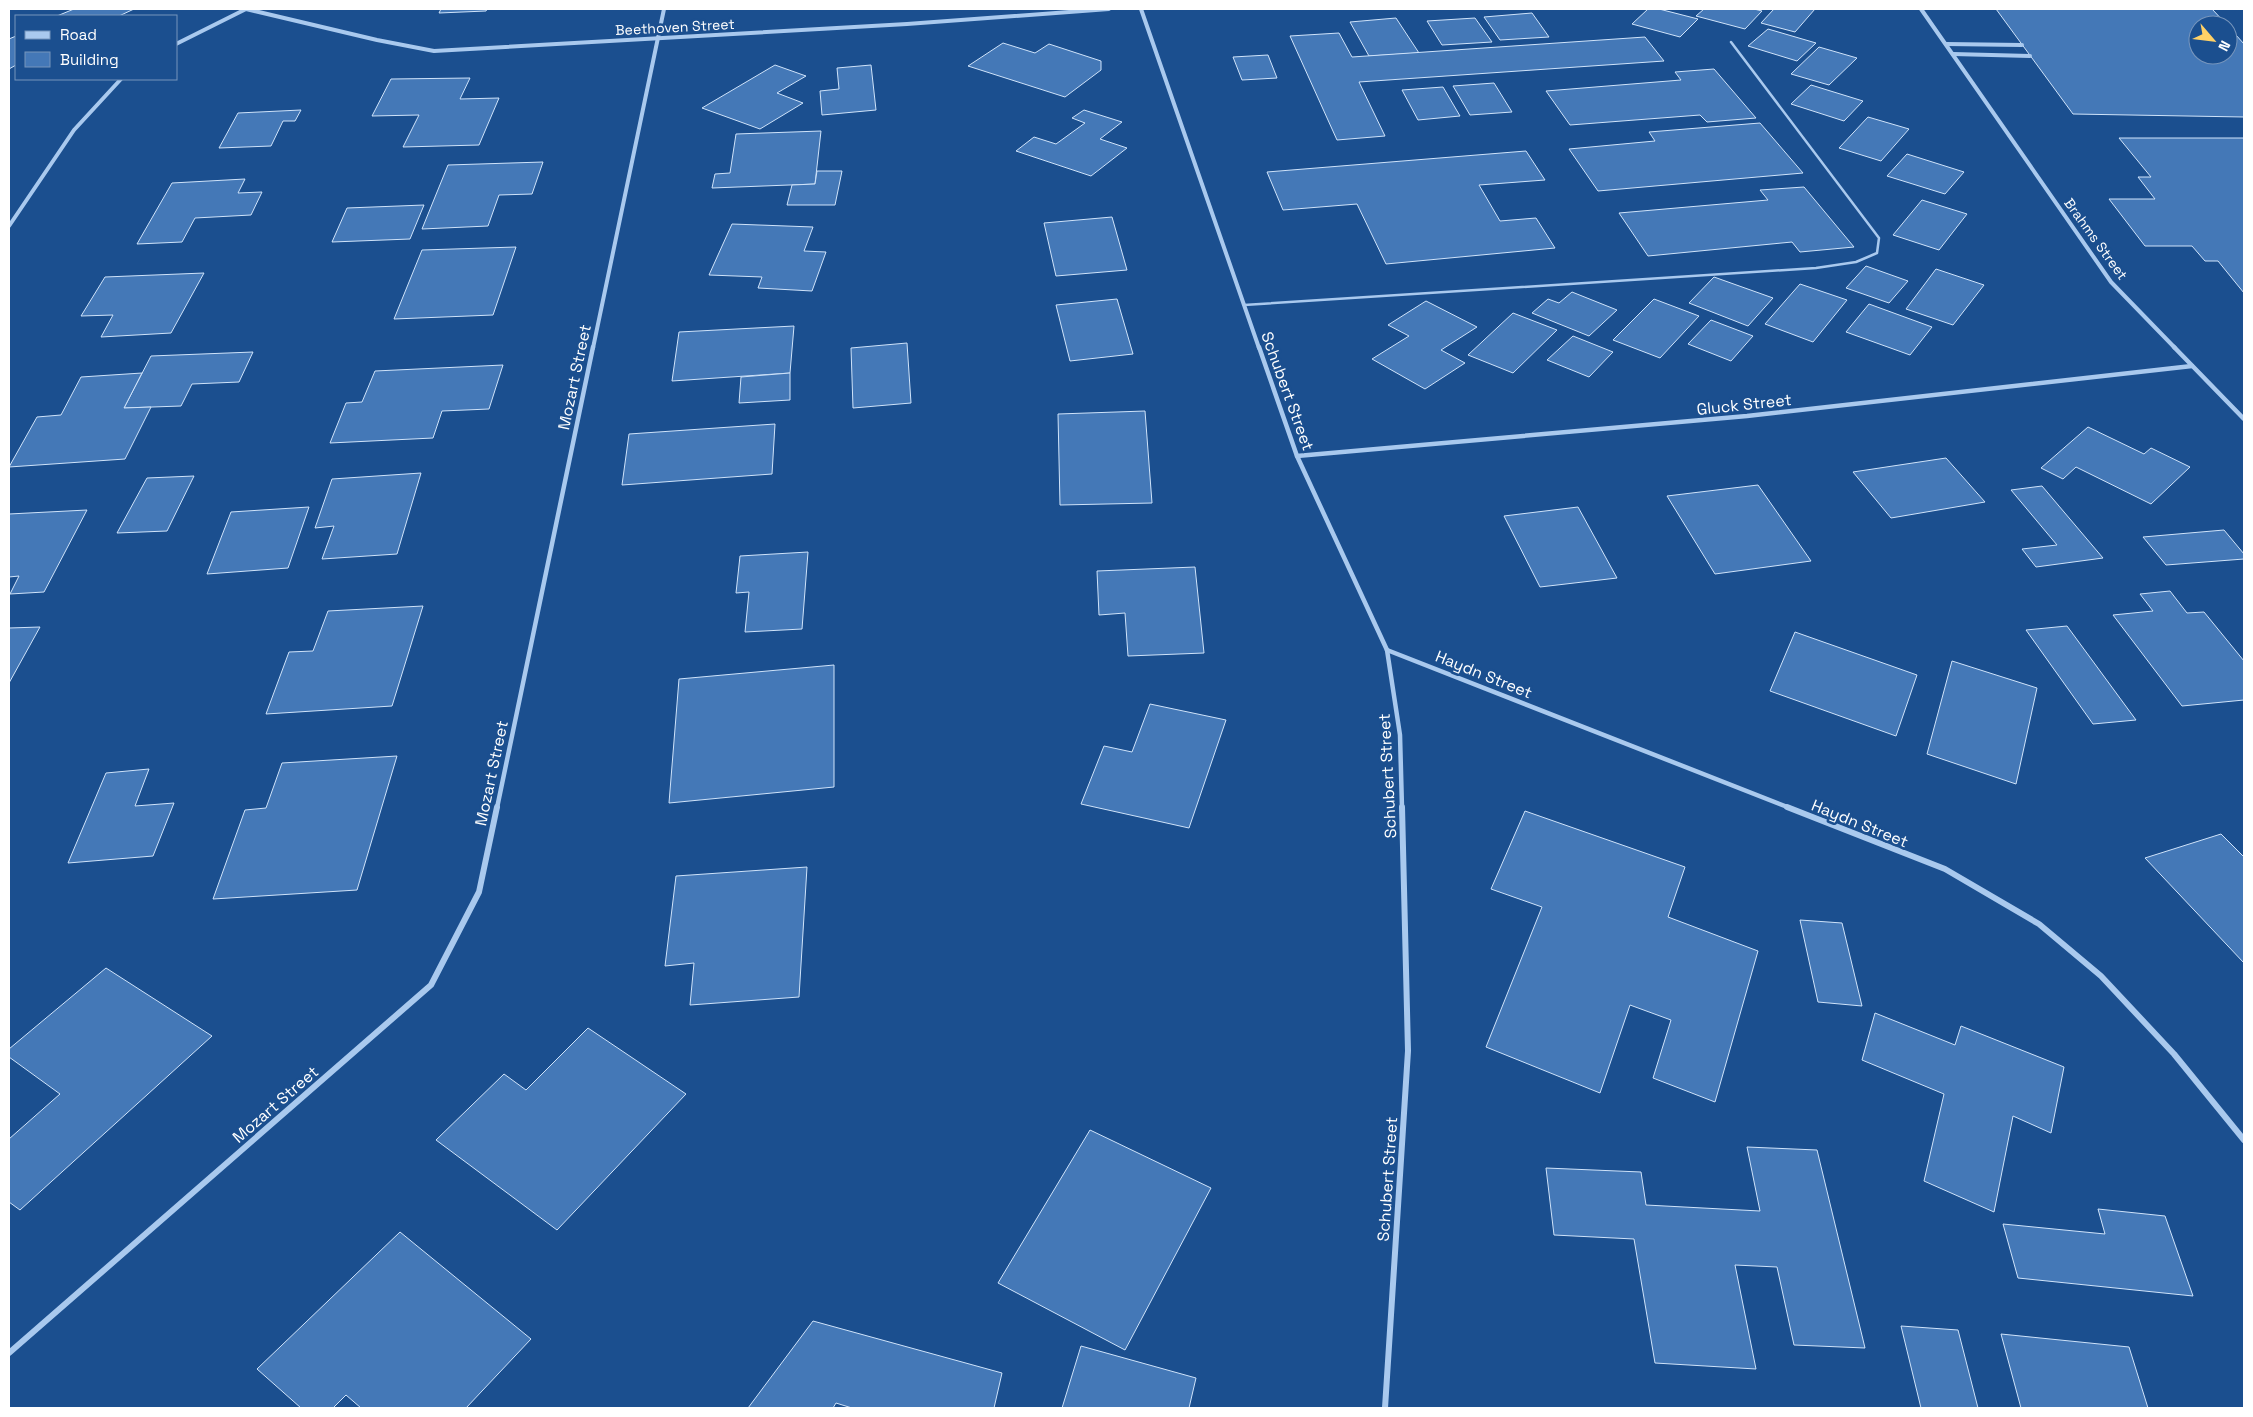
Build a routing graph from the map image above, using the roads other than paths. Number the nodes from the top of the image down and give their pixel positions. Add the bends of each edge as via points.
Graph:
1 (246, 9) edge
2 (664, 9) edge
3 (1109, 9) edge
4 (1141, 9) edge
5 (1921, 9) edge
6 (658, 39) junction
7 (1731, 42) dead end
8 (178, 43) edge
9 (1946, 44) junction
10 (2022, 45) dead end
11 (1953, 54) junction
12 (2030, 56) dead end
13 (119, 80) edge
14 (9, 226) edge
15 (1244, 305) junction
16 (2192, 366) junction
17 (2244, 419) edge
18 (1297, 456) junction
19 (1388, 650) junction
20 (2244, 1140) edge
21 (9, 1353) edge
22 (1385, 1408) edge

1 - 6 street, Beethoven Street via 434,51
1 - 8 street
2 - 6 street, Mozart Street
3 - 6 street, Beethoven Street
4 - 15 street, Schubert Street
5 - 9 street, Brahms Street
6 - 21 street, Mozart Street via 479,892 431,985
7 - 15 lane via 1879,238 1877,252 1856,262 1816,268
9 - 10 street
9 - 11 street, Brahms Street
11 - 12 street
11 - 16 street, Brahms Street via 2111,282
13 - 14 street via 101,96 51,162
15 - 18 street, Schubert Street
16 - 17 street, Brahms Street
16 - 18 street, Gluck Street via 1747,416
18 - 19 street, Schubert Street
19 - 20 street, Haydn Street via 1945,869 2039,924 2101,976 2174,1054
19 - 22 street, Schubert Street via 1400,735 1408,1051

